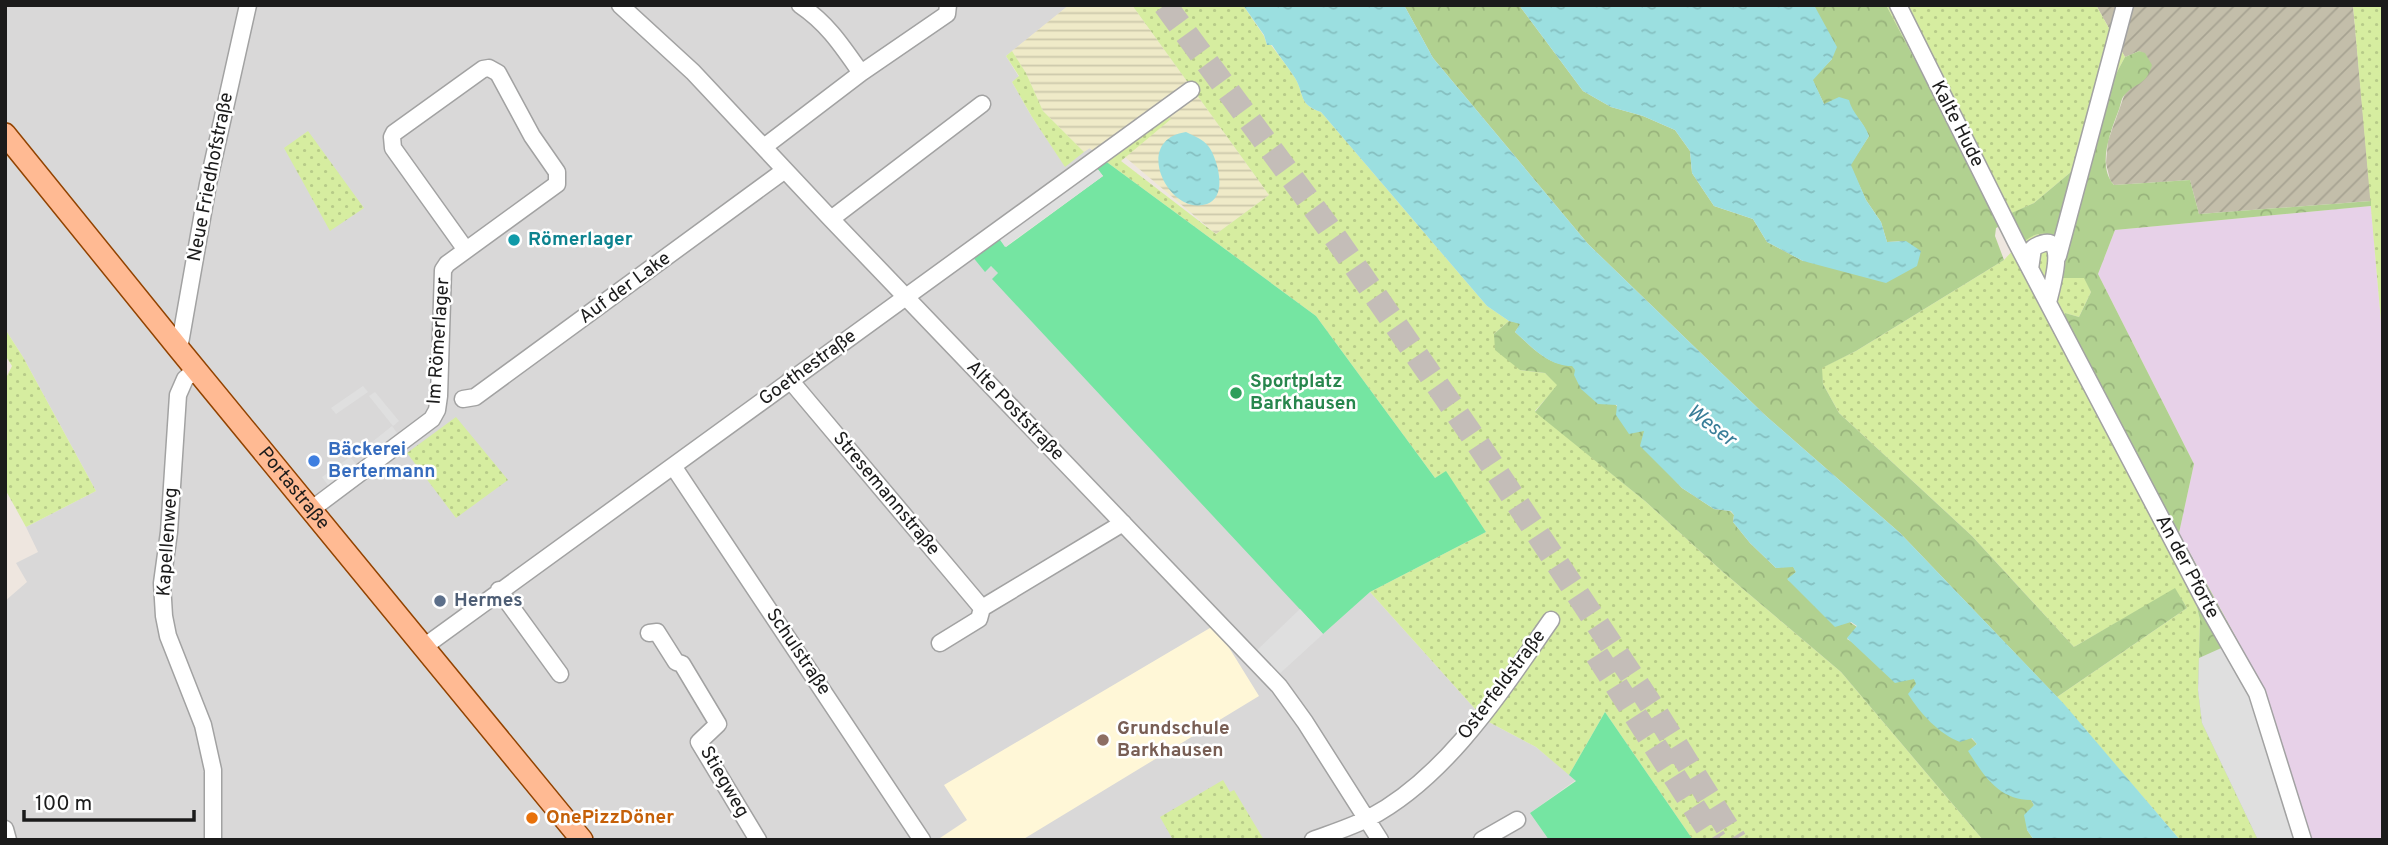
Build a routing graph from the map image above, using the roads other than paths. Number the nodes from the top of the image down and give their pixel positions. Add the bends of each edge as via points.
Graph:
1 (248, 5) edge
2 (620, 5) edge
3 (800, 5) edge
4 (948, 5) edge
5 (1898, 5) edge
6 (2125, 5) edge
7 (861, 73) junction
8 (1191, 90) dead end
9 (982, 104) dead end
10 (5, 134) edge
11 (764, 147) junction
12 (785, 170) junction
13 (831, 219) junction
14 (2016, 242) joint
15 (466, 250) junction
16 (2058, 256) junction
17 (2030, 269) junction
18 (905, 296) junction
19 (2048, 303) junction
20 (179, 349) junction
21 (196, 369) junction
22 (790, 380) junction
23 (463, 398) dead end
24 (673, 466) junction
25 (312, 509) junction
26 (1123, 523) junction
27 (499, 590) junction
28 (982, 608) junction
29 (1551, 620) dead end
30 (649, 634) dead end
31 (940, 643) dead end
32 (425, 646) junction
33 (560, 674) dead end
34 (1368, 818) junction
35 (1517, 820) dead end
36 (5, 829) edge
37 (9, 840) edge
38 (213, 840) edge
39 (582, 840) edge
40 (758, 840) edge
41 (922, 840) edge
42 (1313, 840) edge
43 (1381, 840) edge
44 (1482, 840) edge
45 (2303, 840) edge

1 - 20 street, Neue Friedhofstraße via 208,184
2 - 11 street, Alte Poststraße via 693,72
3 - 7 street via 829,29
4 - 7 street via 947,14
5 - 14 street, Kalte Hude
6 - 16 street
7 - 11 street
8 - 18 street, Goethestraße
9 - 13 street
10 - 20 main road, Portastraße
11 - 12 street, Alte Poststraße
12 - 13 street, Alte Poststraße
12 - 23 street, Auf der Lake via 475,397
13 - 18 street, Alte Poststraße
14 - 17 street, An der Pforte
15 - 15 street, Im Römerlager via 557,184 559,178 498,73 489,68 392,137 393,148
15 - 25 street, Im Römerlager via 443,270 439,396 432,419
16 - 17 street via 2049,243 2040,244 2033,248
16 - 19 street
17 - 19 street, An der Pforte
18 - 22 street, Goethestraße
18 - 26 street, Alte Poststraße
19 - 45 street, An der Pforte via 2257,693
20 - 21 main road, Portastraße
21 - 25 main road, Portastraße
21 - 38 street, Kapellenweg via 178,395 162,583 168,636 199,712 213,770
22 - 24 street, Goethestraße
22 - 28 street, Stresemannstraße
24 - 27 street, Goethestraße
24 - 41 street, Schulstraße
25 - 32 main road, Portastraße
26 - 28 street
26 - 34 street, Alte Poststraße via 1279,686
27 - 32 street, Goethestraße
27 - 33 street
28 - 31 street via 979,619
29 - 34 street, Osterfeldstraße via 1467,735 1394,802
30 - 40 street, Stiegweg via 657,632 682,664 718,724 699,742
32 - 39 main road, Portastraße
34 - 42 street, Osterfeldstraße
34 - 43 street, Alte Poststraße
35 - 44 street
36 - 37 street

